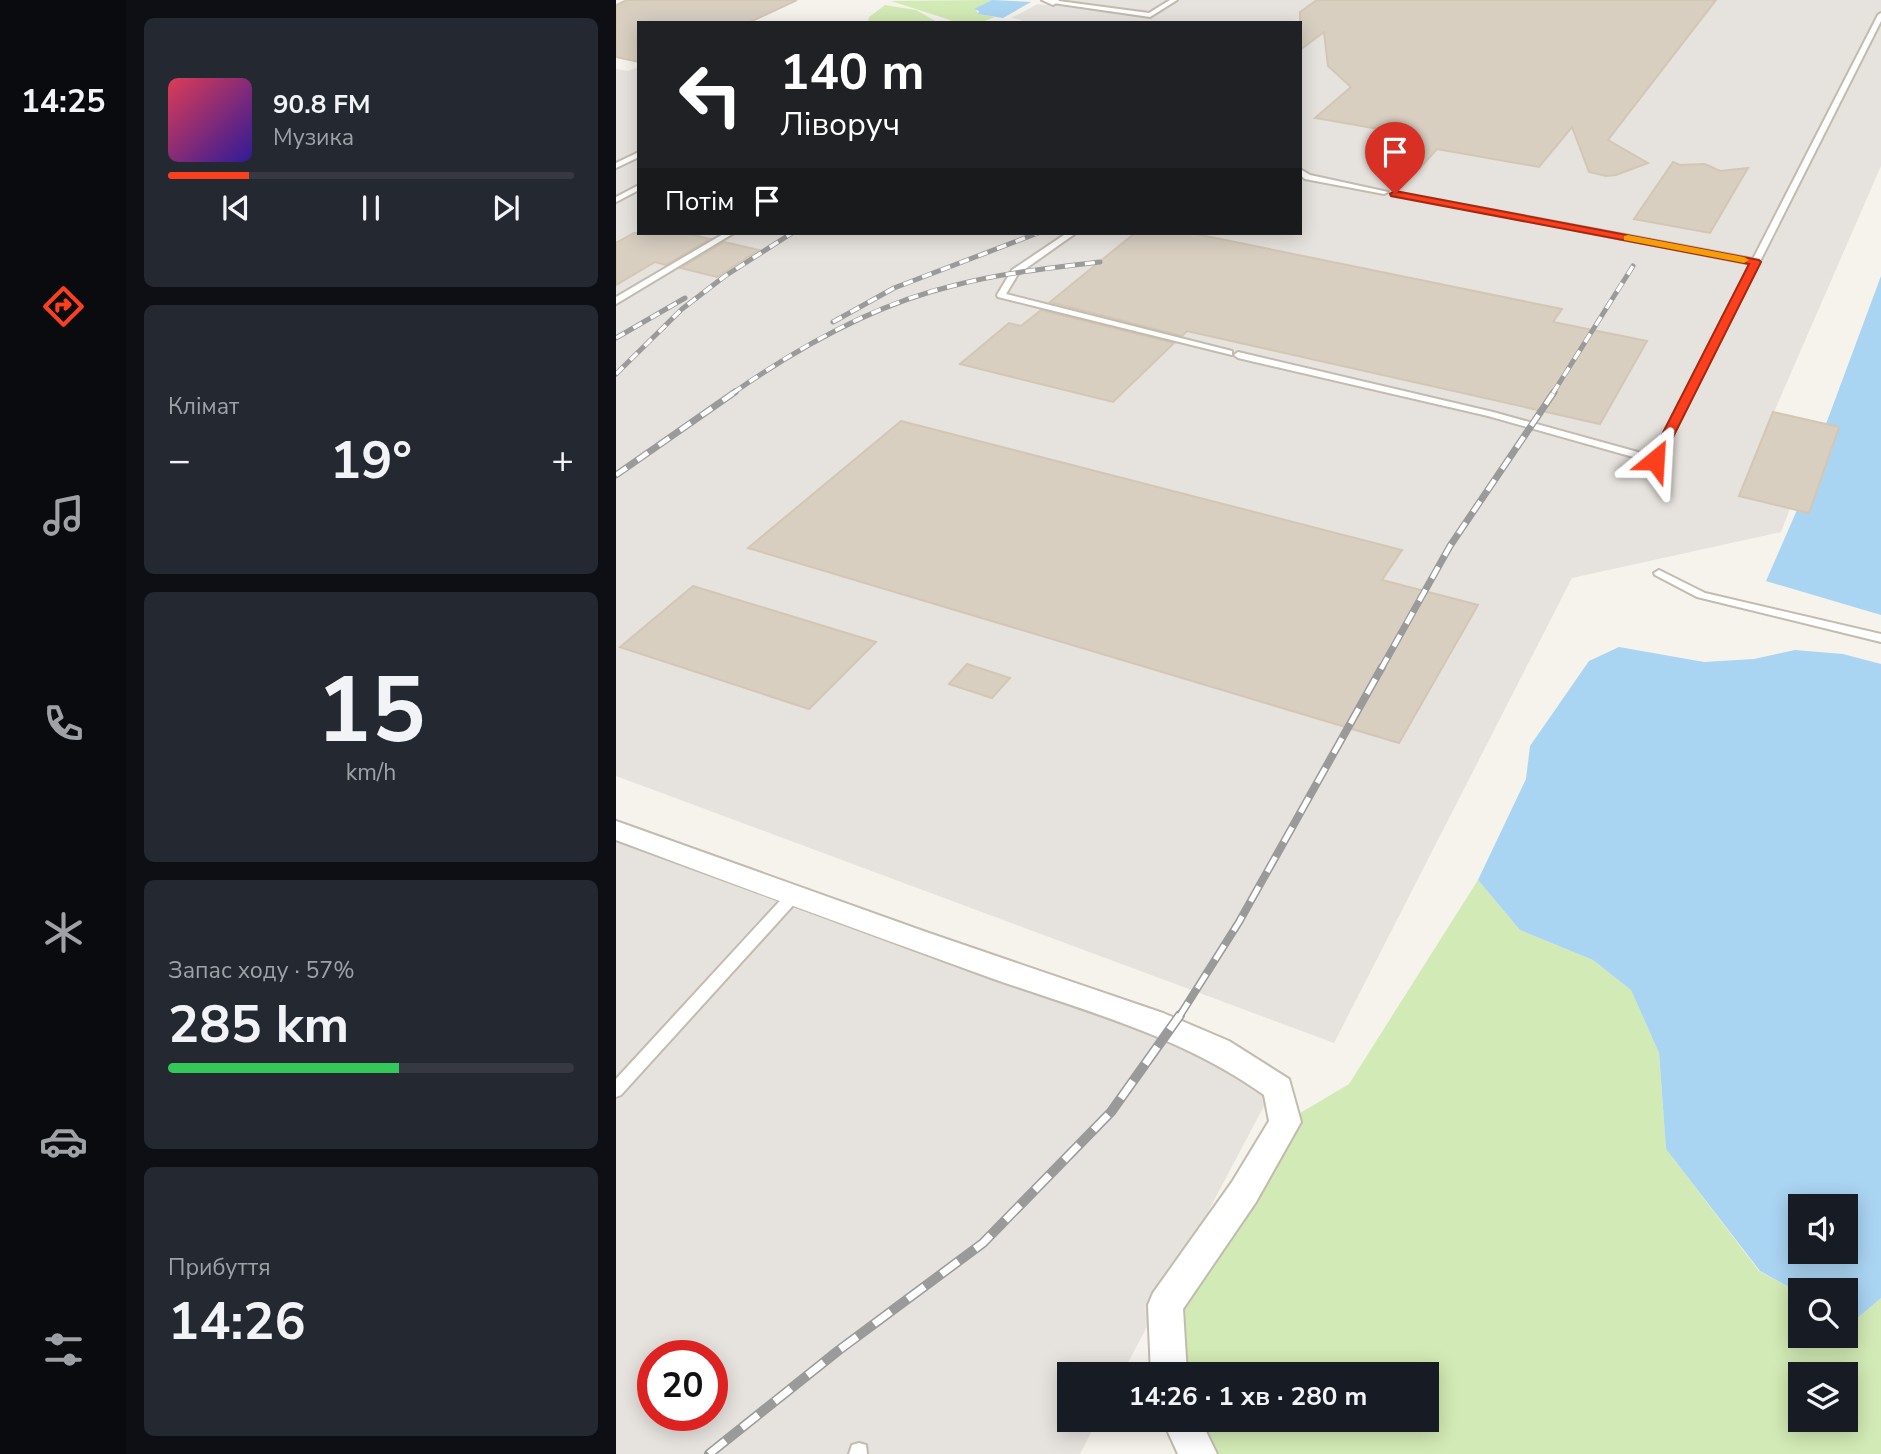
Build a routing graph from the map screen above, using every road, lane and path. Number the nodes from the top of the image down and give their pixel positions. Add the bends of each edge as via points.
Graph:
1 (1051, 0) edge
2 (1174, 0) edge
3 (1150, 15) junction
4 (1881, 15) edge
5 (1141, 21) edge
6 (637, 155) edge
7 (616, 166) edge
8 (1302, 172) edge
9 (637, 187) edge
10 (637, 188) edge
11 (616, 192) edge
12 (1384, 192) dead end
13 (1395, 194) dead end
14 (616, 200) edge
15 (727, 235) edge
16 (1069, 235) edge
17 (1755, 262) junction
18 (616, 302) edge
19 (1234, 354) joint
20 (1659, 573) dead end
21 (1881, 638) edge
22 (616, 830) edge
23 (793, 896) junction
24 (616, 1090) edge
25 (1168, 1362) edge
26 (1187, 1432) edge
27 (1198, 1454) edge

1 - 3 lane
2 - 3 lane
3 - 5 lane
4 - 17 lane
6 - 7 lane
8 - 12 lane
9 - 11 lane
10 - 14 lane
13 - 17 lane
15 - 18 lane
16 - 19 lane via 1014,272 1001,295
17 - 19 lane via 1655,460 1490,414
20 - 21 lane via 1701,595
22 - 23 street
23 - 24 lane
23 - 25 street via 1171,1030 1251,1067 1278,1088 1285,1122 1244,1192 1165,1305
26 - 27 street

